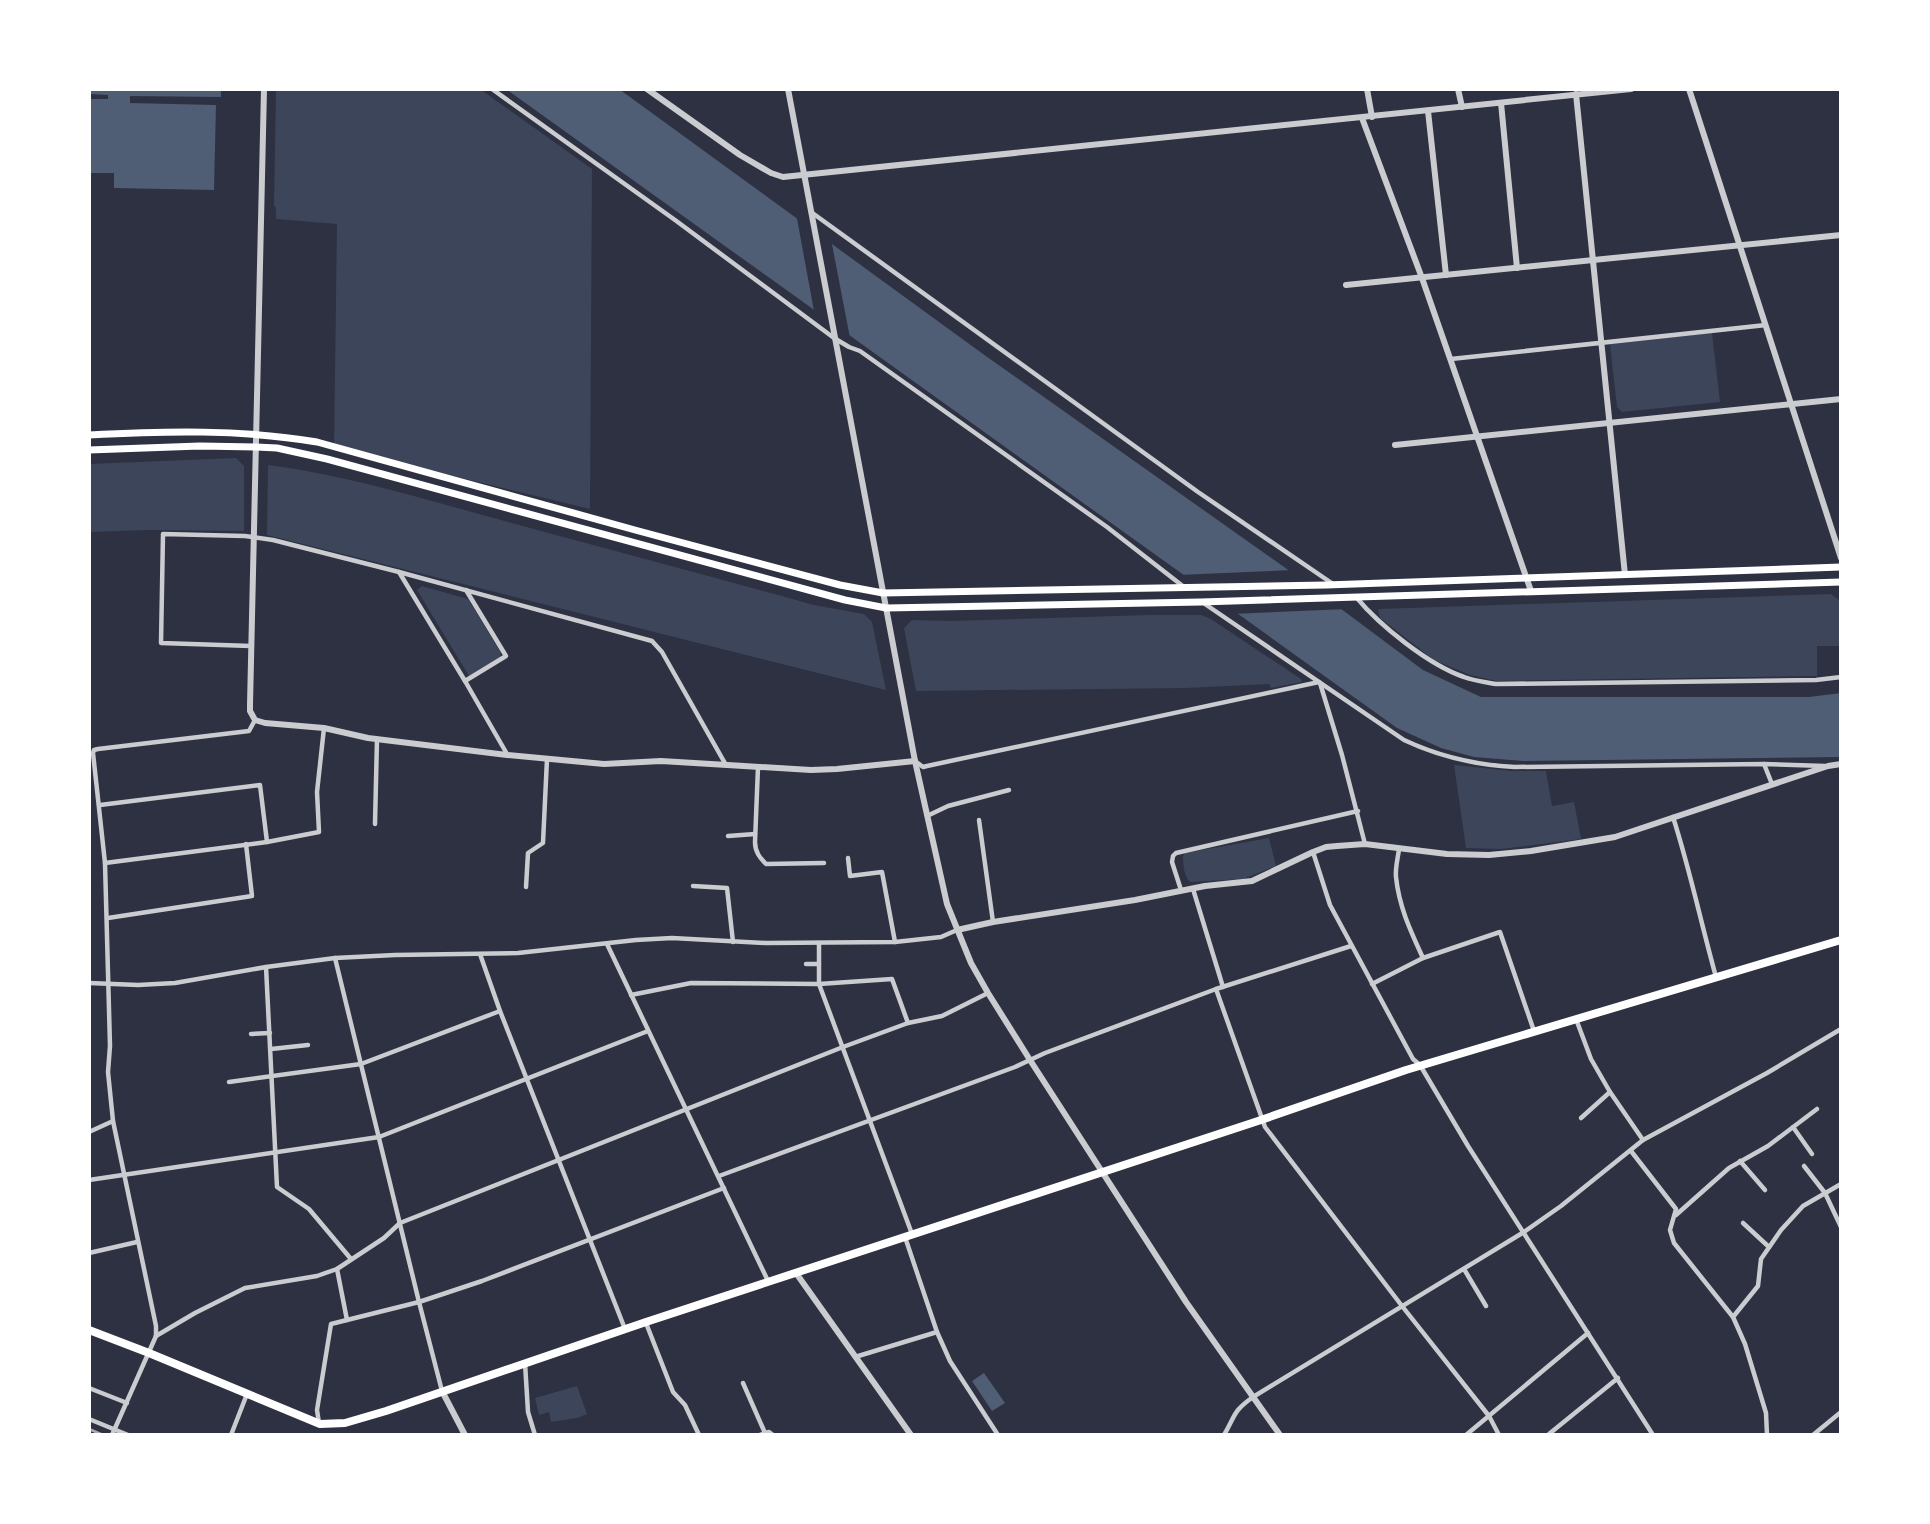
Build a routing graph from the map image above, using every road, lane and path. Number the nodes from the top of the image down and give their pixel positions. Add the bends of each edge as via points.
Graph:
1 (264, 89) edge
2 (492, 89) edge
3 (647, 89) edge
4 (788, 89) edge
5 (1367, 89) edge
6 (1458, 89) edge
7 (1631, 89) edge
8 (1689, 89) edge
9 (1576, 94) junction
10 (1501, 103) junction
11 (1462, 107) junction
12 (1429, 111) junction
13 (1372, 117) junction
14 (1362, 118) junction
15 (804, 176) junction
16 (811, 214) junction
17 (1841, 235) edge
18 (1740, 245) junction
19 (1592, 260) junction
20 (1517, 268) junction
21 (1446, 275) junction
22 (1422, 278) junction
23 (1346, 285) dead end
24 (1766, 325) junction
25 (834, 338) junction
26 (1601, 342) junction
27 (1451, 359) junction
28 (1841, 399) edge
29 (1793, 405) junction
30 (1609, 424) junction
31 (257, 433) junction
32 (89, 435) edge
33 (1478, 437) junction
34 (1395, 445) dead end
35 (256, 447) junction
36 (89, 450) edge
37 (255, 538) junction
38 (1841, 558) edge
39 (1841, 567) edge
40 (399, 572) junction
41 (1625, 575) junction
42 (1527, 578) junction
43 (1841, 583) edge
44 (1330, 585) junction
45 (1189, 587) junction
46 (466, 590) junction
47 (1531, 591) junction
48 (883, 593) junction
49 (1355, 597) junction
50 (1201, 602) junction
51 (886, 608) junction
52 (251, 646) junction
53 (1841, 677) edge
54 (465, 681) junction
55 (1319, 682) junction
56 (255, 720) junction
57 (324, 728) junction
58 (377, 739) junction
59 (507, 755) junction
60 (547, 758) junction
61 (915, 761) junction
62 (1764, 764) junction
63 (1841, 764) edge
64 (726, 765) junction
65 (758, 766) junction
66 (1828, 766) junction
67 (1772, 784) junction
68 (1009, 790) dead end
69 (100, 804) junction
70 (1358, 811) junction
71 (926, 817) junction
72 (1673, 817) junction
73 (979, 820) dead end
74 (375, 824) dead end
75 (755, 834) junction
76 (729, 836) dead end
77 (267, 842) junction
78 (246, 844) junction
79 (1366, 844) junction
80 (1399, 849) junction
81 (1313, 852) junction
82 (848, 858) dead end
83 (105, 863) junction
84 (824, 863) dead end
85 (693, 886) dead end
86 (526, 887) dead end
87 (1192, 888) junction
88 (1181, 890) junction
89 (108, 918) junction
90 (993, 922) junction
91 (957, 930) junction
92 (1841, 940) edge
93 (733, 942) junction
94 (895, 942) junction
95 (819, 943) junction
96 (607, 944) junction
97 (1351, 946) junction
98 (480, 954) junction
99 (335, 958) junction
100 (1423, 958) junction
101 (806, 964) dead end
102 (819, 964) junction
103 (267, 967) junction
104 (1716, 977) junction
105 (89, 983) edge
106 (110, 984) junction
107 (820, 984) junction
108 (1372, 984) junction
109 (1223, 987) junction
110 (1216, 989) junction
111 (988, 993) junction
112 (631, 995) junction
113 (500, 1011) junction
114 (1575, 1019) junction
115 (908, 1023) junction
116 (1841, 1029) edge
117 (648, 1031) junction
118 (1534, 1031) junction
119 (270, 1033) junction
120 (251, 1034) dead end
121 (308, 1045) dead end
122 (843, 1047) junction
123 (271, 1049) junction
124 (1030, 1060) junction
125 (361, 1064) junction
126 (1420, 1065) junction
127 (272, 1076) junction
128 (527, 1078) junction
129 (229, 1082) dead end
130 (1610, 1092) junction
131 (685, 1109) junction
132 (1817, 1109) dead end
133 (1581, 1118) dead end
134 (870, 1119) junction
135 (1262, 1119) junction
136 (113, 1121) junction
137 (1793, 1127) junction
138 (89, 1132) edge
139 (379, 1136) junction
140 (1643, 1140) junction
141 (1631, 1151) junction
142 (276, 1152) junction
143 (1812, 1154) dead end
144 (558, 1159) junction
145 (1740, 1161) junction
146 (1804, 1166) dead end
147 (1101, 1171) junction
148 (123, 1174) junction
149 (719, 1177) junction
150 (89, 1180) edge
151 (1841, 1184) edge
152 (724, 1188) junction
153 (1765, 1190) dead end
154 (1825, 1193) junction
155 (1675, 1215) junction
156 (400, 1223) junction
157 (1743, 1223) dead end
158 (1841, 1227) edge
159 (1524, 1232) junction
160 (909, 1236) junction
161 (590, 1241) junction
162 (137, 1242) junction
163 (1769, 1247) junction
164 (89, 1253) edge
165 (351, 1259) junction
166 (337, 1269) junction
167 (1464, 1269) junction
168 (796, 1273) junction
169 (769, 1282) junction
170 (419, 1302) junction
171 (1402, 1306) junction
172 (1486, 1306) dead end
173 (1733, 1317) junction
174 (347, 1320) junction
175 (646, 1322) junction
176 (625, 1329) junction
177 (89, 1330) edge
178 (937, 1332) junction
179 (1588, 1333) junction
180 (156, 1336) junction
181 (149, 1353) junction
182 (855, 1357) junction
183 (525, 1363) junction
184 (1618, 1378) junction
185 (743, 1383) dead end
186 (89, 1388) edge
187 (442, 1391) junction
188 (247, 1394) junction
189 (1253, 1397) junction
190 (127, 1403) junction
191 (1841, 1412) edge
192 (1489, 1416) junction
193 (89, 1419) edge
194 (320, 1424) junction
195 (116, 1428) junction
196 (762, 1434) edge
197 (1549, 1434) edge
198 (1768, 1434) edge
199 (113, 1435) edge
200 (128, 1435) edge
201 (231, 1435) edge
202 (322, 1435) edge
203 (465, 1435) edge
204 (535, 1435) edge
205 (699, 1435) edge
206 (773, 1435) edge
207 (911, 1435) edge
208 (998, 1435) edge
209 (1224, 1435) edge
210 (1280, 1435) edge
211 (1466, 1435) edge
212 (1499, 1435) edge
213 (1653, 1435) edge
214 (1813, 1435) edge

1 - 31 street
2 - 25 street
3 - 15 street via 771,173
4 - 15 street
5 - 13 street
6 - 11 street
7 - 9 street
8 - 18 street
9 - 10 street
9 - 19 street
10 - 11 street
10 - 20 street
11 - 12 street
12 - 13 street
12 - 21 street
13 - 14 street
14 - 15 street
14 - 22 street
15 - 16 street
16 - 25 street
16 - 44 street
17 - 18 street
18 - 19 street
18 - 24 street
19 - 20 street
19 - 26 street
20 - 21 street
21 - 22 street
22 - 23 street
22 - 27 street
24 - 26 street
24 - 29 street
25 - 45 street via 883,367
25 - 48 street
26 - 27 street
26 - 30 street
27 - 33 street
28 - 29 street
29 - 30 street
29 - 38 street
30 - 33 street
30 - 41 street
31 - 32 main road
31 - 35 street
31 - 48 main road via 317,442
33 - 34 street
33 - 42 street
35 - 36 main road
35 - 37 street
35 - 51 main road via 327,459
37 - 40 street
37 - 52 street
37 - 52 street via 163,534 161,643
39 - 41 main road
40 - 46 street
40 - 54 street
41 - 42 main road
42 - 44 main road
42 - 47 street
43 - 47 main road
44 - 45 main road
45 - 48 main road
46 - 54 street via 506,656
46 - 64 street via 655,642
47 - 49 main road
48 - 51 street
49 - 50 main road
49 - 53 street via 1433,663 1496,684
50 - 51 main road
50 - 55 street
51 - 61 street
52 - 56 street via 250,711
54 - 59 street
55 - 61 street via 923,767
55 - 62 street via 1404,740 1474,764
55 - 70 street
56 - 57 street
56 - 69 street via 248,731 94,750
57 - 58 street
57 - 77 street via 317,792 319,832
58 - 59 street
58 - 74 street
59 - 60 street
60 - 64 street via 604,764
60 - 86 street via 543,843 528,853
61 - 65 street via 837,769
61 - 71 street
62 - 66 street
62 - 67 street
63 - 66 street
64 - 65 street
65 - 75 street
66 - 67 street
67 - 72 street
68 - 71 street via 948,806
69 - 77 street via 260,785
69 - 83 street
70 - 79 street
70 - 88 street via 1175,853 1172,862
71 - 91 street
72 - 80 street via 1597,841 1506,854
72 - 104 street
73 - 90 street
75 - 76 street
75 - 84 street via 756,850 766,864
77 - 78 street
78 - 83 street
78 - 89 street via 253,895
79 - 80 street
79 - 81 street
80 - 100 street via 1396,874 1404,917
81 - 87 street via 1252,880
81 - 97 street via 1330,905
82 - 94 street via 850,876 882,872
83 - 89 street
85 - 93 street via 727,888
87 - 88 street
87 - 109 street
88 - 90 street
89 - 106 street
90 - 91 street
91 - 94 street via 941,937
91 - 111 street
92 - 104 highway
93 - 95 street
93 - 96 street via 672,938
94 - 95 street
95 - 102 street
96 - 98 street
96 - 112 street
97 - 108 street
97 - 109 street
98 - 99 street
98 - 113 street
99 - 103 street
99 - 125 street
100 - 108 street
100 - 118 street via 1500,932
101 - 102 street
102 - 107 street
103 - 106 street via 175,983
103 - 119 street
104 - 114 highway
105 - 106 street
106 - 136 street via 108,1072
107 - 112 street via 691,983
107 - 115 street via 892,979
107 - 122 street
108 - 126 street
109 - 110 street
110 - 124 street
110 - 135 street
111 - 115 street via 942,1016
111 - 124 street
112 - 117 street
113 - 125 street
113 - 128 street
114 - 118 highway
114 - 130 street
115 - 122 street
116 - 140 street
117 - 128 street
117 - 131 street
118 - 126 highway
119 - 120 street
119 - 123 street
121 - 123 street
122 - 131 street
122 - 134 street
123 - 127 street
124 - 134 street
124 - 147 street
125 - 127 street
125 - 139 street
126 - 135 highway
126 - 159 street
127 - 129 street
127 - 142 street
128 - 139 street
128 - 144 street
130 - 133 street
130 - 140 street
131 - 144 street
131 - 149 street
132 - 137 street
134 - 149 street
134 - 160 street
135 - 147 highway
135 - 171 street
136 - 138 street
136 - 148 street
137 - 143 street
137 - 145 street
139 - 142 street
139 - 156 street
140 - 141 street
141 - 155 street via 1673,1204
141 - 159 street
142 - 148 street
142 - 165 street via 277,1187 309,1209
144 - 156 street
144 - 161 street
145 - 153 street
145 - 155 street
146 - 154 street
147 - 160 highway
147 - 189 street
148 - 150 street
148 - 162 street
149 - 152 street
151 - 154 street
152 - 161 street
152 - 169 street
154 - 158 street
154 - 163 street via 1800,1209
155 - 173 street via 1670,1230 1674,1243
156 - 165 street
156 - 170 street
157 - 163 street
159 - 167 street
159 - 179 street
160 - 168 highway
160 - 178 street
161 - 170 street
161 - 176 street
162 - 164 street
162 - 180 street
163 - 173 street via 1760,1262 1758,1286
165 - 166 street
166 - 174 street
166 - 180 street via 244,1288
167 - 171 street
167 - 172 street
168 - 169 highway
168 - 182 street
169 - 175 highway
170 - 174 street
170 - 187 street
171 - 189 street
171 - 192 street
173 - 198 street via 1760,1390
174 - 194 street via 331,1324 317,1410
175 - 176 highway
175 - 205 street via 673,1392 690,1412
176 - 183 highway
177 - 181 highway
178 - 182 street
178 - 208 street via 950,1361
179 - 184 street
179 - 192 street
180 - 181 street
181 - 188 highway
181 - 190 street
182 - 207 street
183 - 187 highway
183 - 204 street via 528,1412
184 - 197 street
184 - 213 street
185 - 196 street
186 - 190 street
187 - 194 highway via 345,1423
187 - 203 street
188 - 194 highway
188 - 201 street
189 - 209 street via 1234,1413
189 - 210 street
190 - 195 street
191 - 214 street
192 - 211 street
192 - 212 street
193 - 195 street
194 - 202 main road
195 - 199 street
195 - 200 street
196 - 206 street

